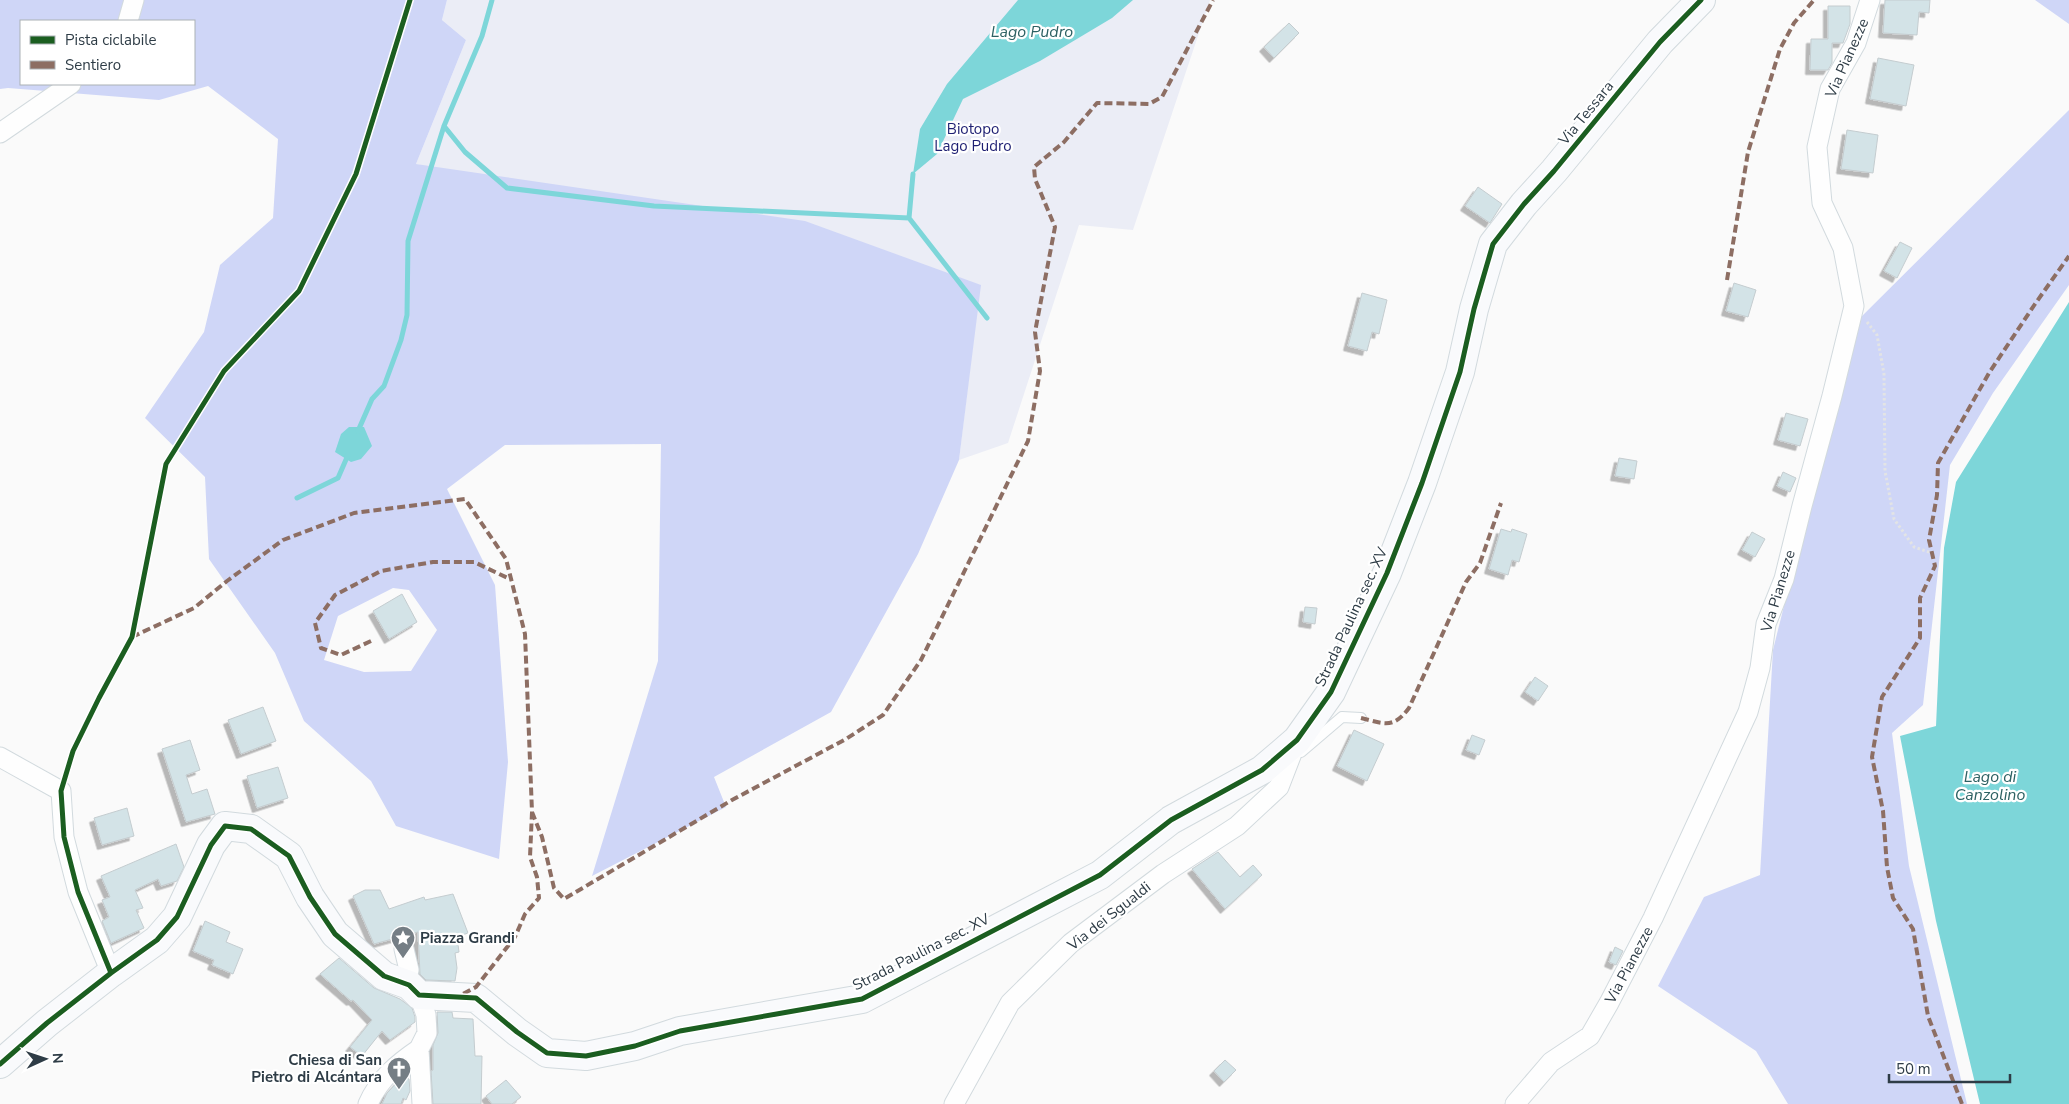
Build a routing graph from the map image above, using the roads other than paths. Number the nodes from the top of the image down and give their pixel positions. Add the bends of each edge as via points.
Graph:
1 (134, 0) edge
2 (1701, 0) edge
3 (1870, 0) edge
4 (128, 20) edge
5 (70, 85) edge
6 (0, 133) edge
7 (1493, 244) joint
8 (1361, 718) dead end
9 (1294, 748) junction
10 (0, 757) edge
11 (404, 949) dead end
12 (111, 973) junction
13 (412, 989) junction
14 (419, 1048) junction
15 (0, 1064) edge
16 (368, 1104) edge
17 (422, 1104) edge
18 (954, 1104) edge
19 (1515, 1104) edge

1 - 4 street
2 - 7 street, Via Tessara via 1660,42
3 - 19 street, Via Pianezze via 1856,43 1830,89 1817,147 1822,204 1843,248 1854,306 1784,579 1766,624 1760,668 1748,712 1653,918 1590,1036 1551,1062
5 - 6 street
7 - 9 street, Strada Paulina sec. XV via 1460,372 1422,484 1387,573 1331,692
8 - 9 lane via 1342,717 1306,749
9 - 13 street, Strada Paulina sec. XV via 1262,770 1171,820 1100,875 862,999 680,1031 635,1046 586,1056 547,1053 476,998
9 - 18 street, Via dei Sgualdi via 1279,787 1237,826 1163,874 1071,943 1010,1003
10 - 12 street via 61,790 64,837 78,892
11 - 13 street
12 - 13 street, Strada Paulina sec. XV via 157,940 177,917 211,845 224,826 251,829 289,856 310,898 335,934 384,976
12 - 15 street
13 - 14 street via 426,1015 427,1033
14 - 16 street via 395,1066 374,1091
14 - 17 street

